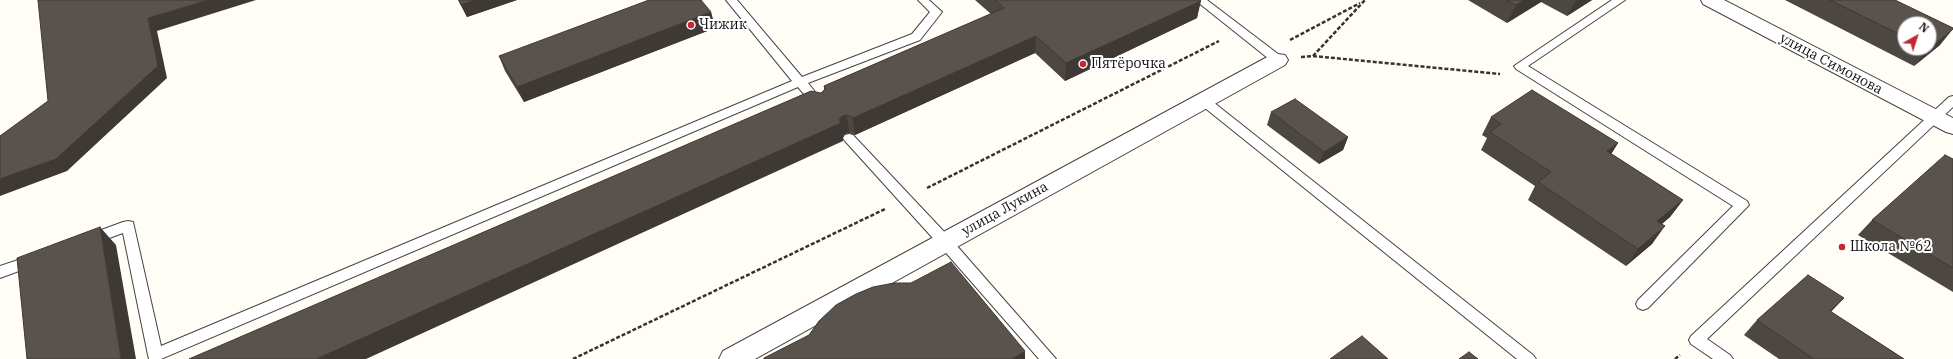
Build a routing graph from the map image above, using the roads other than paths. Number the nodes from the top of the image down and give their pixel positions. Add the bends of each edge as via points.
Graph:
1 (731, 0) edge
2 (923, 0) edge
3 (1200, 0) edge
4 (1620, 0) edge
5 (1710, 0) edge
6 (1273, 56) joint
7 (800, 82) junction
8 (1953, 100) edge
9 (1204, 101) junction
10 (820, 106) edge
11 (1934, 117) junction
12 (1953, 127) edge
13 (849, 138) dead end
14 (945, 242) junction
15 (75, 245) edge
16 (45, 256) edge
17 (0, 272) edge
18 (1643, 304) dead end
19 (732, 359) edge
20 (1048, 359) edge
21 (1528, 359) edge
22 (1724, 359) edge

1 - 7 lane
2 - 7 lane via 936,12 916,37
3 - 6 lane
4 - 18 lane via 1520,66 1742,205
5 - 11 street, улица Симонова
6 - 9 street, улица Лукина
7 - 10 lane
7 - 15 lane via 155,355 128,226
8 - 11 lane
9 - 14 street, улица Лукина
9 - 21 lane
11 - 12 street, улица Симонова
11 - 22 lane via 1696,340
13 - 14 lane
14 - 19 street, улица Лукина
14 - 20 lane
16 - 17 lane

